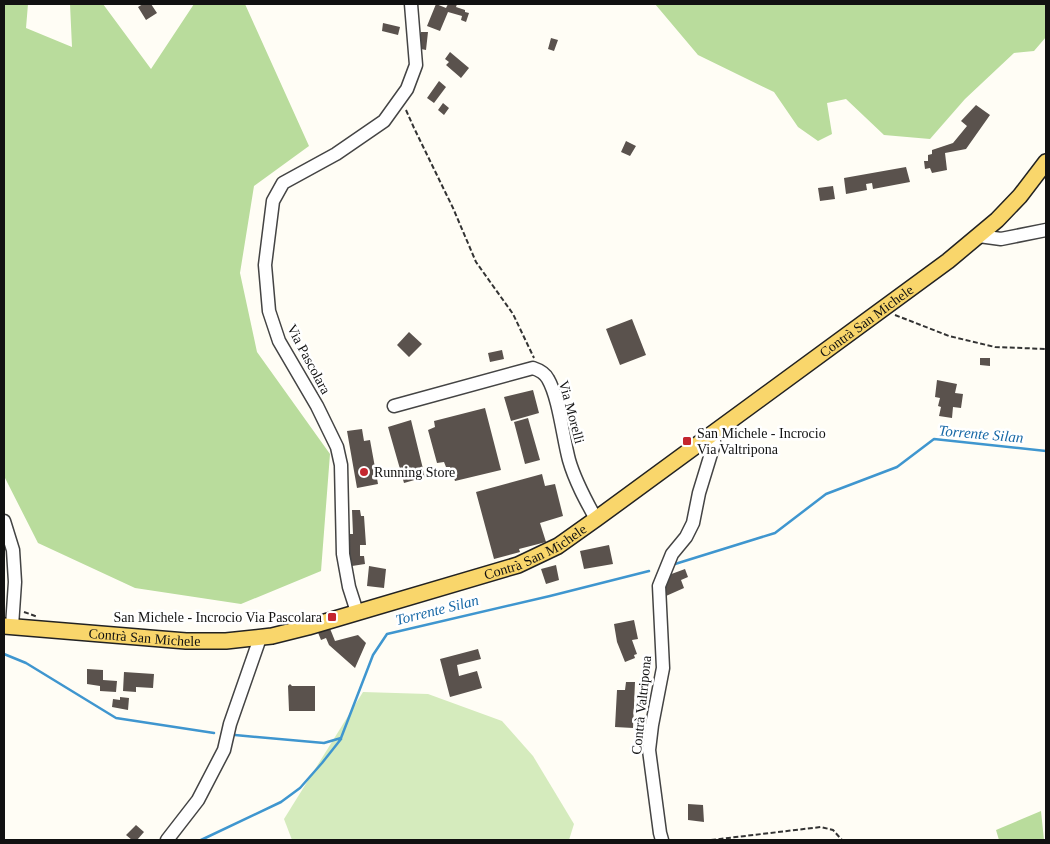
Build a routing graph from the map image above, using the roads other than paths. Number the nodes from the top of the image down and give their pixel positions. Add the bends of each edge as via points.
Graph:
1 (411, 4) edge
2 (1046, 162) edge
3 (1046, 230) edge
4 (979, 236) junction
5 (394, 406) dead end
6 (714, 433) junction
7 (596, 520) junction
8 (4, 521) edge
9 (357, 612) junction
10 (8, 626) edge
11 (260, 638) junction
12 (167, 840) edge
13 (662, 840) edge

1 - 9 street, Via Pascolara via 416,65 407,89 384,121 336,154 283,183 273,201 265,265 269,312 279,341 337,447 341,465 343,554 348,587
2 - 4 main road, Contrà San Michele via 1020,196
3 - 4 street via 1001,239
4 - 6 main road, Contrà San Michele
5 - 7 street, Via Morelli via 533,368 541,371 548,378 554,396 569,462
6 - 7 main road, Contrà San Michele
6 - 13 street, Contrà Valtripona via 693,523 672,554 659,586 663,668 649,750
7 - 9 main road, Contrà San Michele via 558,546 518,565
8 - 10 street via 13,550 15,582
9 - 11 main road, Contrà San Michele
10 - 11 main road, Contrà San Michele via 186,641
11 - 12 street via 224,750 198,800

